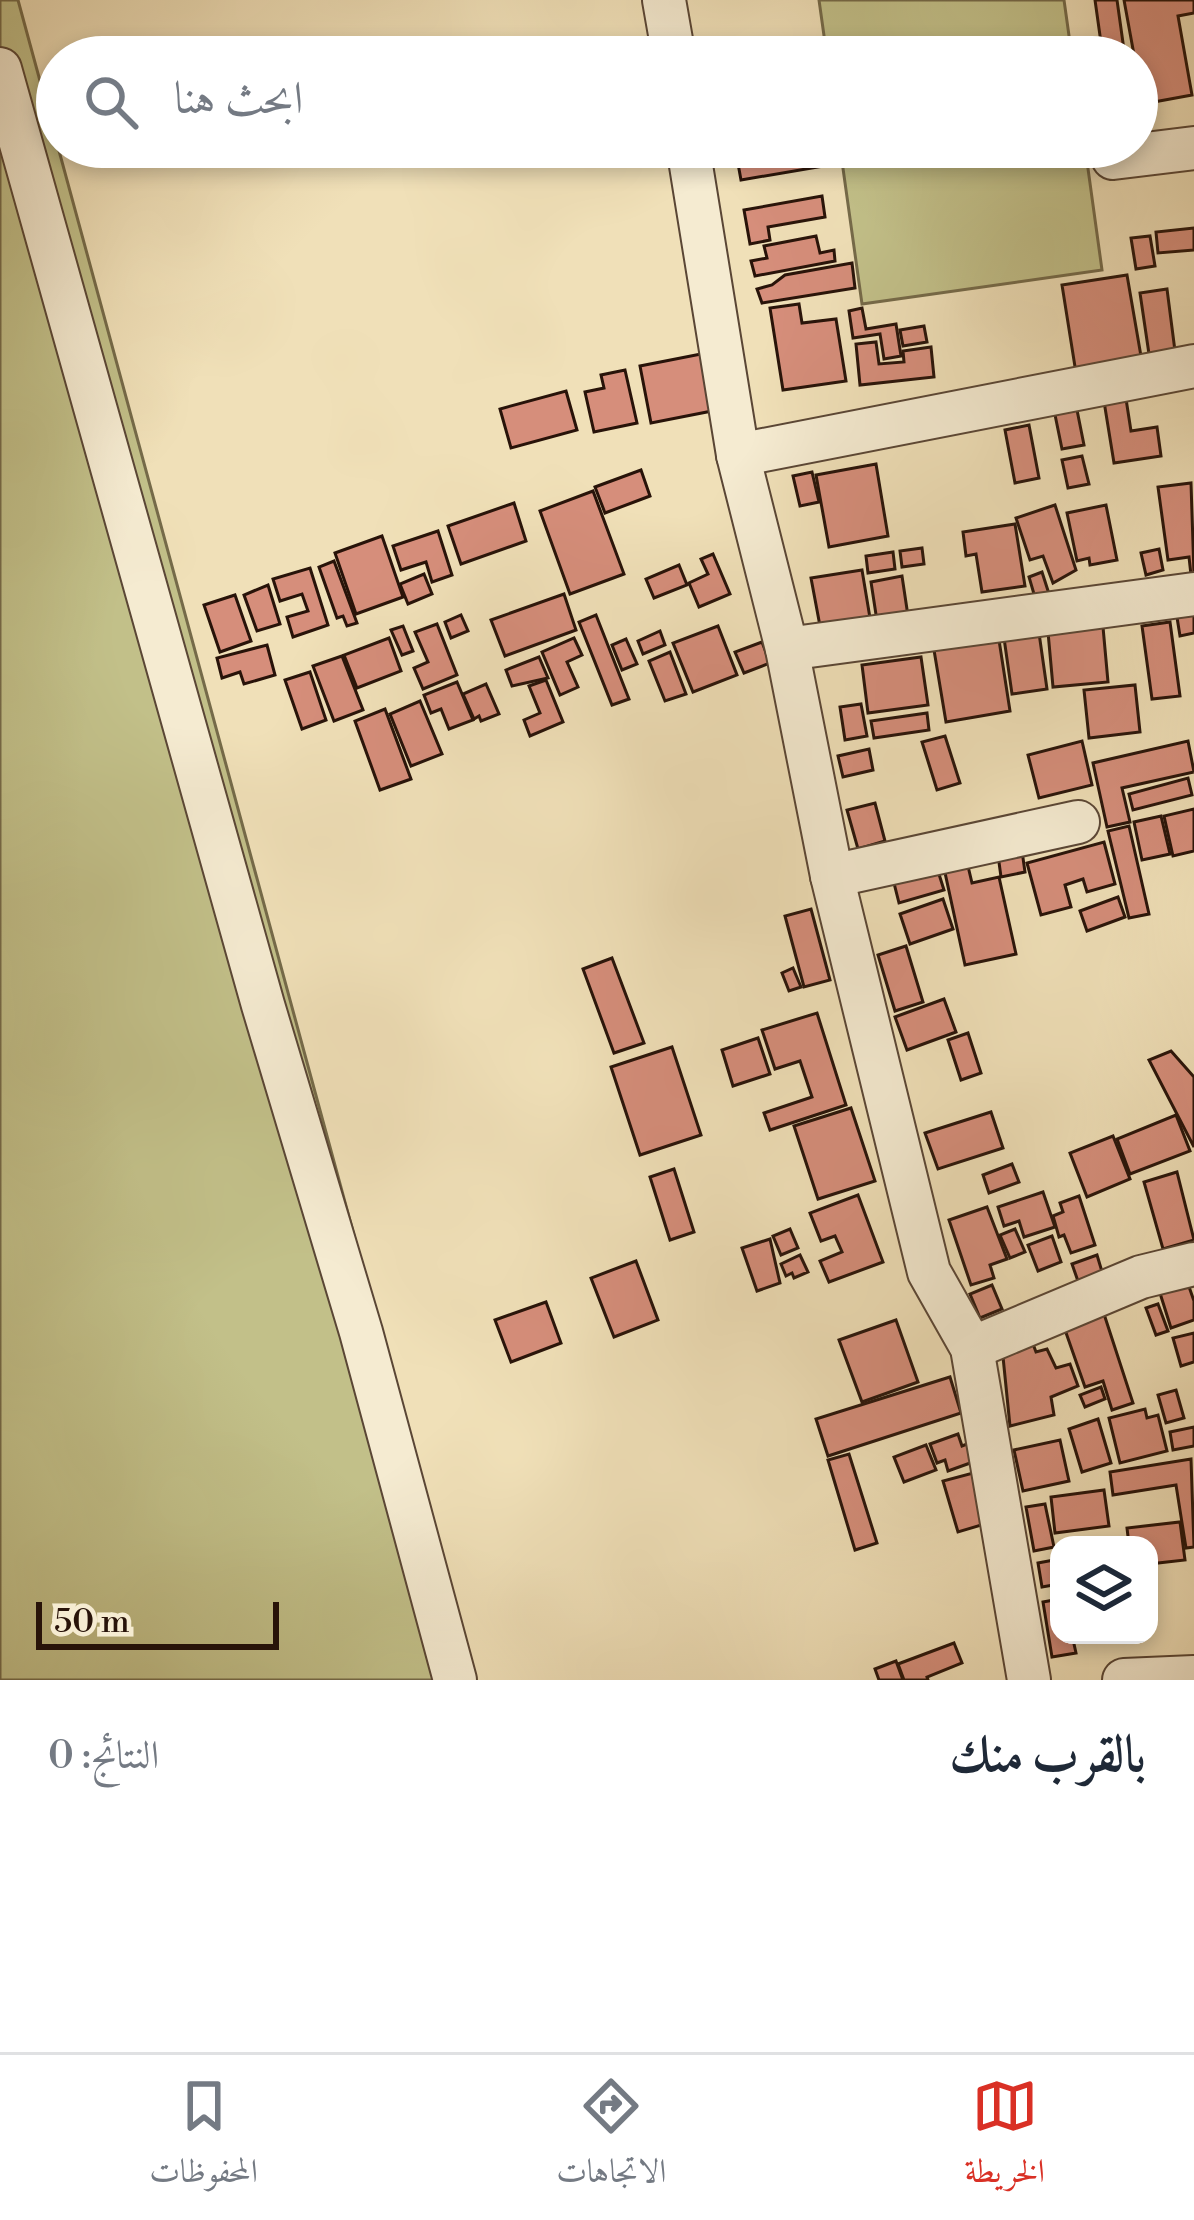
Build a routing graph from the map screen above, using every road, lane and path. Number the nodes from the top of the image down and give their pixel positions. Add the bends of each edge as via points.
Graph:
1 (664, 0) edge
2 (670, 36) edge
3 (0, 69) edge
4 (1194, 148) edge
5 (1158, 152) edge
6 (691, 168) edge
7 (1194, 366) edge
8 (738, 455) junction
9 (1194, 594) edge
10 (787, 649) junction
11 (1078, 822) dead end
12 (832, 876) junction
13 (1194, 1264) edge
14 (972, 1348) junction
15 (1194, 1677) edge
16 (455, 1680) edge
17 (1029, 1680) edge
18 (1124, 1680) edge

1 - 2 street
3 - 16 street
4 - 5 street
6 - 8 street
7 - 8 street
8 - 10 street
9 - 10 street
10 - 12 street
11 - 12 street
12 - 14 street via 929,1272
13 - 14 street via 1141,1277
14 - 17 street
15 - 18 street

